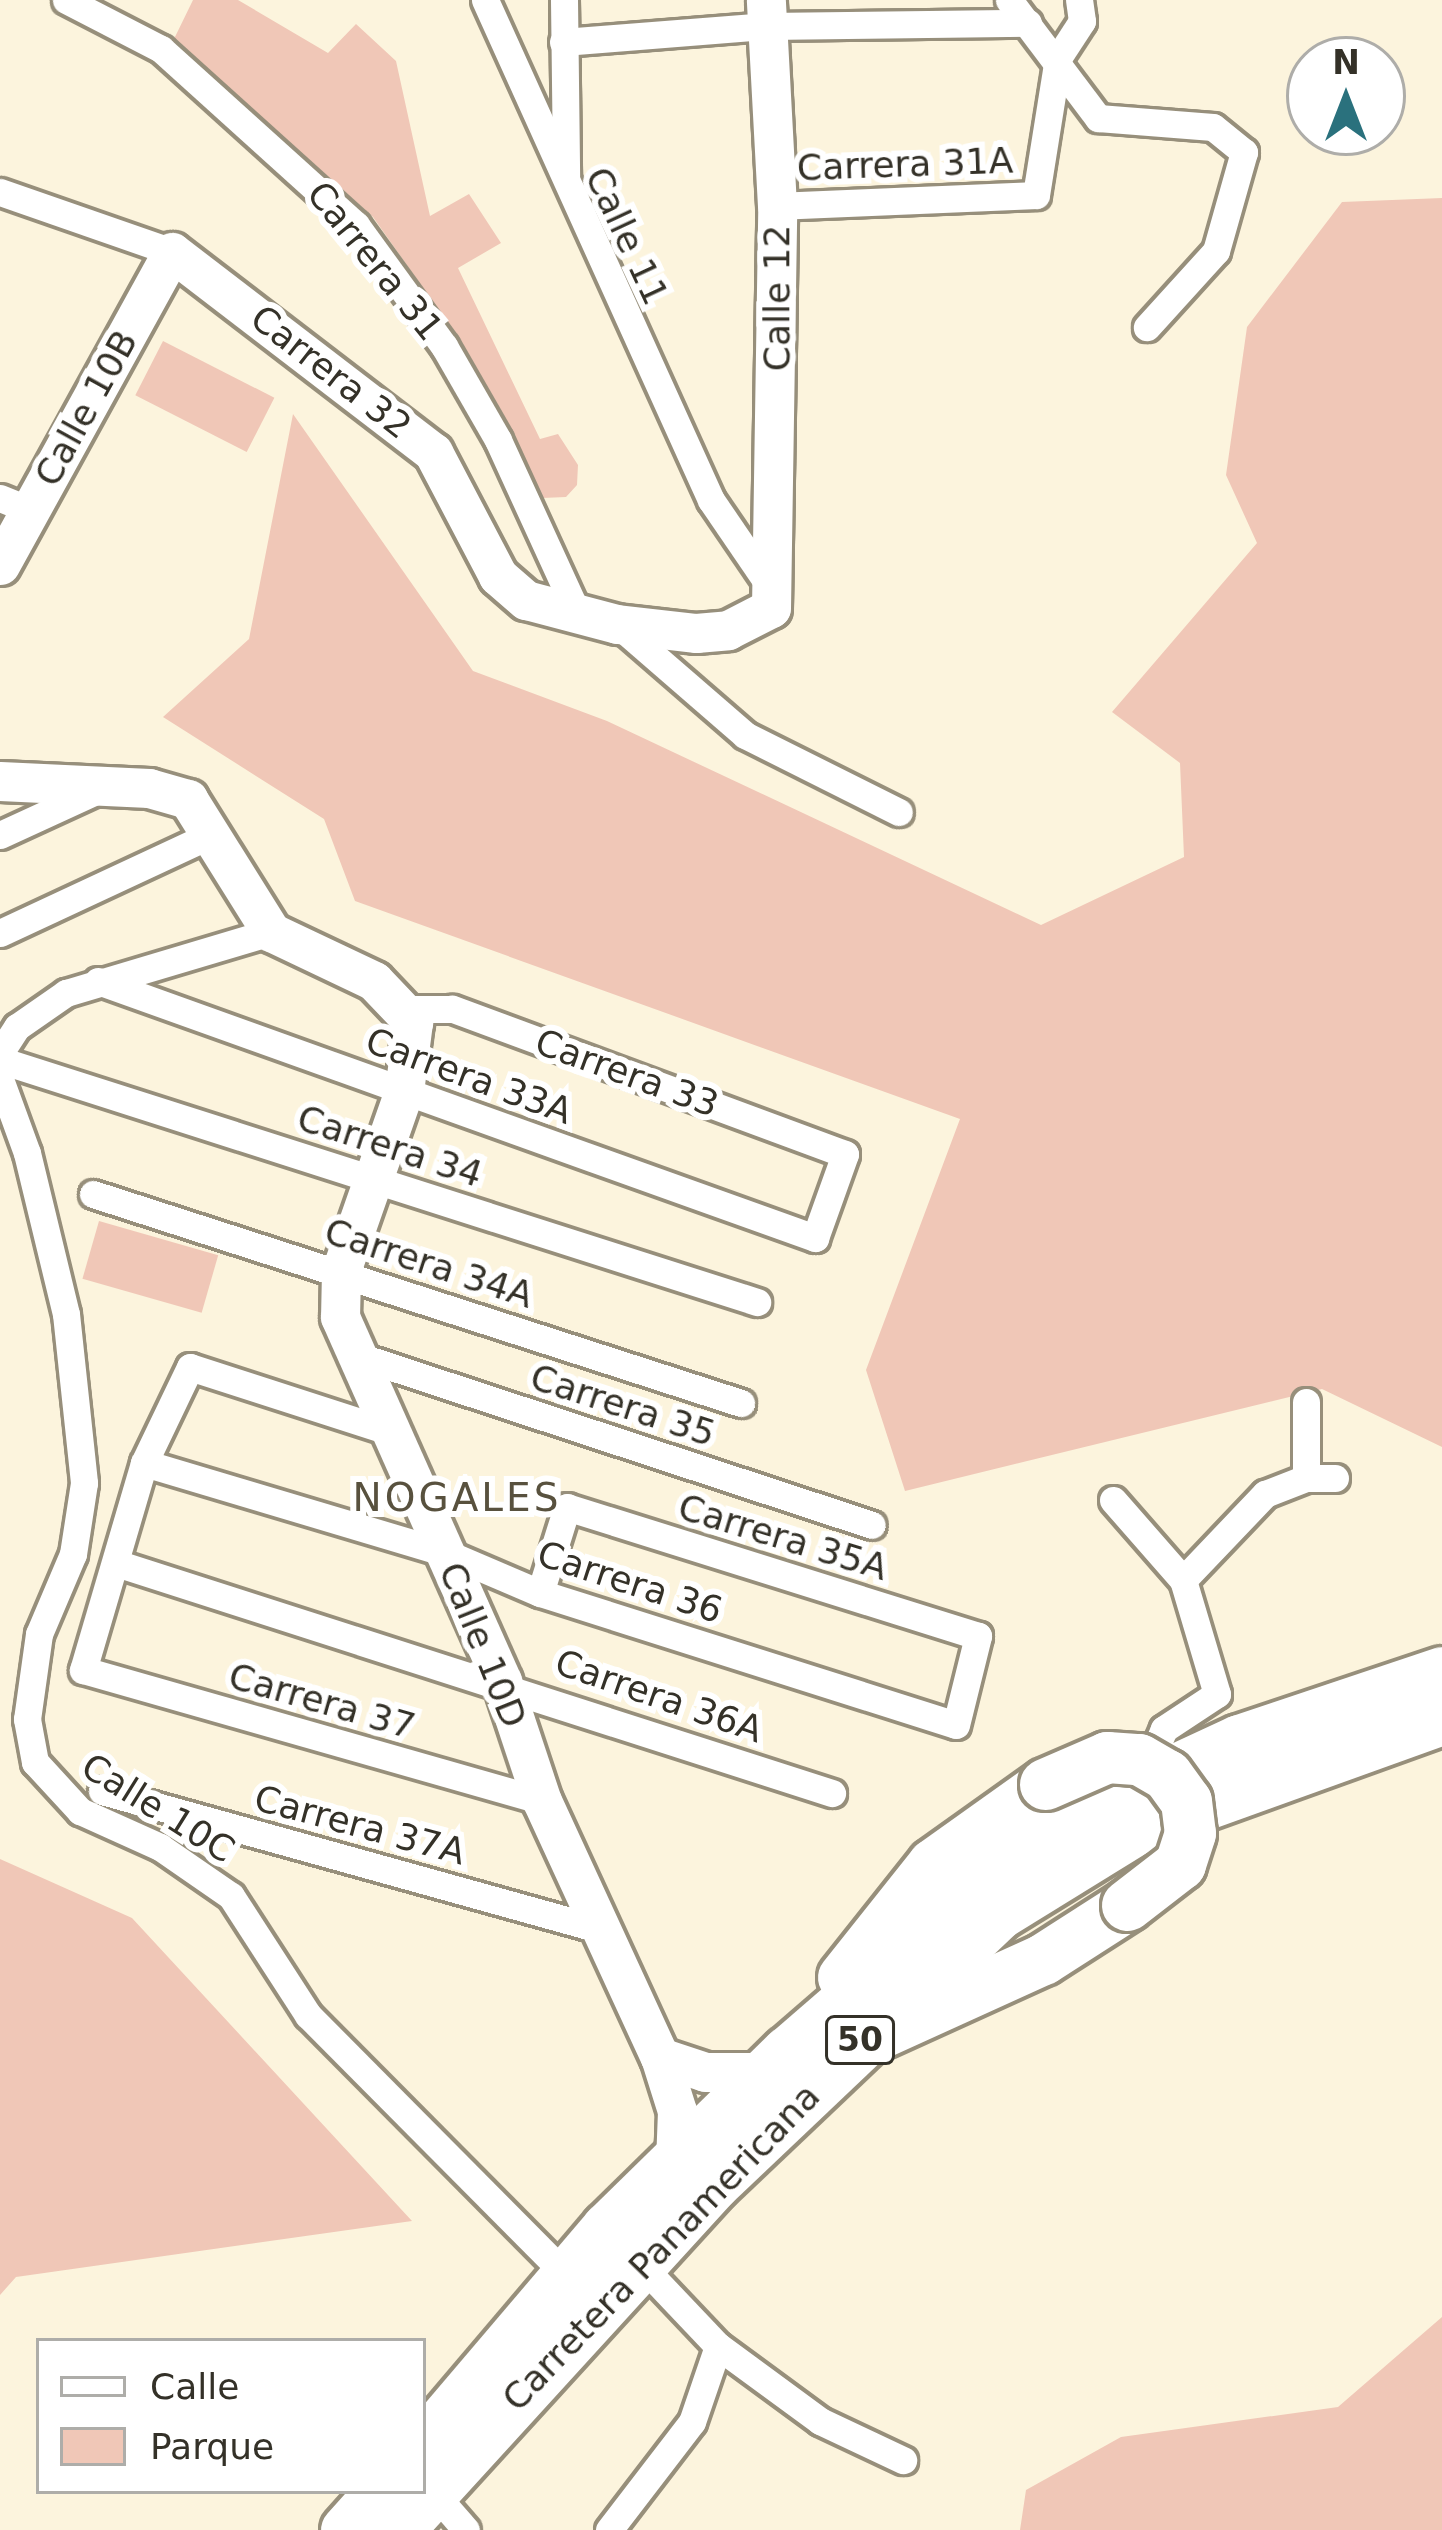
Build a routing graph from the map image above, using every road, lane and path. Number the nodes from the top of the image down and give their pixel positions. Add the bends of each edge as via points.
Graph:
1 (66, 0) edge
2 (484, 0) edge
3 (564, 0) edge
4 (1009, 0) edge
5 (1079, 0) edge
6 (766, 13) edge
7 (1028, 23) junction
8 (563, 42) junction
9 (1058, 58) junction
10 (0, 192) edge
11 (566, 192) junction
12 (777, 206) junction
13 (172, 252) junction
14 (1147, 327) dead end
15 (711, 500) junction
16 (15, 504) edge
17 (777, 512) junction
18 (0, 565) edge
19 (777, 596) junction
20 (598, 620) junction
21 (0, 781) edge
22 (106, 786) junction
23 (899, 812) dead end
24 (0, 835) edge
25 (210, 835) junction
26 (271, 932) junction
27 (0, 933) edge
28 (98, 981) junction
29 (410, 1015) junction
30 (0, 1057) edge
31 (0, 1079) edge
32 (404, 1091) junction
33 (377, 1179) junction
34 (94, 1194) dead end
35 (815, 1238) joint
36 (341, 1271) junction
37 (757, 1302) dead end
38 (352, 1354) junction
39 (1306, 1402) dead end
40 (741, 1403) dead end
41 (388, 1431) junction
42 (144, 1463) junction
43 (1306, 1478) junction
44 (1336, 1478) dead end
45 (1113, 1500) dead end
46 (872, 1525) dead end
47 (446, 1553) junction
48 (118, 1564) junction
49 (1183, 1580) junction
50 (540, 1593) junction
51 (1442, 1672) edge
52 (502, 1681) junction
53 (1442, 1719) edge
54 (956, 1725) joint
55 (1141, 1785) junction
56 (102, 1791) dead end
57 (832, 1793) dead end
58 (542, 1801) junction
59 (599, 1929) junction
60 (860, 2041) junction
61 (660, 2057) junction
62 (777, 2062) junction
63 (675, 2164) junction
64 (643, 2266) junction
65 (567, 2276) junction
66 (718, 2346) junction
67 (903, 2460) dead end
68 (428, 2468) edge
69 (378, 2494) edge
70 (415, 2494) edge
71 (346, 2530) edge
72 (398, 2530) edge
73 (466, 2530) edge
74 (609, 2530) edge

1 - 20 street, Carrera 31 via 161,49 356,225 444,346
2 - 11 street, Calle 11
3 - 8 street
4 - 7 street
5 - 9 street via 1082,21
6 - 7 street
6 - 8 street
6 - 12 street, Calle 12
7 - 9 street
8 - 11 street
9 - 12 street, Carrera 31A via 1036,195
9 - 14 street via 1098,118 1213,127 1244,152 1216,251
10 - 13 street, Carrera 32
11 - 15 street, Calle 11
12 - 17 street, Calle 12
13 - 16 street, Calle 10B
13 - 20 street, Carrera 32 via 433,452 510,589
15 - 17 street via 735,514
15 - 19 street, Calle 11
16 - 18 street, Calle 10B
17 - 19 street, Calle 12
19 - 20 street via 771,608 728,630
20 - 23 street via 745,735
21 - 22 street
22 - 24 street
22 - 25 street via 188,799
25 - 26 street
25 - 27 street
26 - 28 street
26 - 29 street via 374,981
28 - 30 street via 16,1028
28 - 32 street, Carrera 33A
29 - 32 street, Calle 10D
29 - 35 street, Carrera 33 via 452,1009 845,1154
30 - 33 street, Carrera 34
31 - 65 street, Calle 10C via 66,1314 84,1483 73,1554 39,1634 27,1719 34,1762 80,1811 160,1847 231,1896 308,2015
32 - 33 street, Calle 10D
32 - 35 street, Carrera 33A
33 - 36 street, Calle 10D
33 - 37 street, Carrera 34
34 - 36 street, Carrera 34A
36 - 38 street, Calle 10D via 340,1317
36 - 40 street, Carrera 34A
38 - 41 street, Calle 10D
38 - 46 street, Carrera 35
39 - 43 street
41 - 42 street via 190,1367
41 - 47 street, Calle 10D
42 - 47 street, Carrera 36
42 - 48 street
43 - 44 street
43 - 49 street via 1265,1494
45 - 49 street
47 - 50 street, Carrera 36
47 - 52 street, Calle 10D
48 - 52 street, Carrera 36A
48 - 58 street, Carrera 37 via 83,1670
49 - 55 street via 1217,1694 1164,1729
50 - 54 street, Carrera 36
50 - 54 street, Carrera 35A via 567,1507 978,1636
51 - 55 highway, Carretera Panamericana / 50 via 1239,1740
52 - 57 street, Carrera 36A
52 - 58 street, Calle 10D
53 - 60 highway, Carretera Panamericana / 50 via 1136,1829 1000,1913
55 - 62 highway, Carretera Panamericana / 50 via 1072,1817 1010,1859
56 - 59 street, Carrera 37A
58 - 59 street, Calle 10D
59 - 61 street, Calle 10D
60 - 62 highway, bridge via 953,2005 1127,1906 1180,1864 1190,1833 1177,1788 1139,1759 1107,1756 1045,1784 933,1864
60 - 64 highway, Carretera Panamericana / 50
61 - 62 street via 705,2072
61 - 63 street, Calle 10D via 677,2111
62 - 63 highway, Carretera Panamericana / 50
63 - 65 highway, Carretera Panamericana / 50
64 - 66 street
64 - 68 highway, Carretera Panamericana / 50
65 - 68 highway, Carretera Panamericana / 50
66 - 67 street via 820,2421
66 - 74 street via 692,2422
68 - 73 street
69 - 71 highway
70 - 72 highway, Carretera Panamericana / 50

